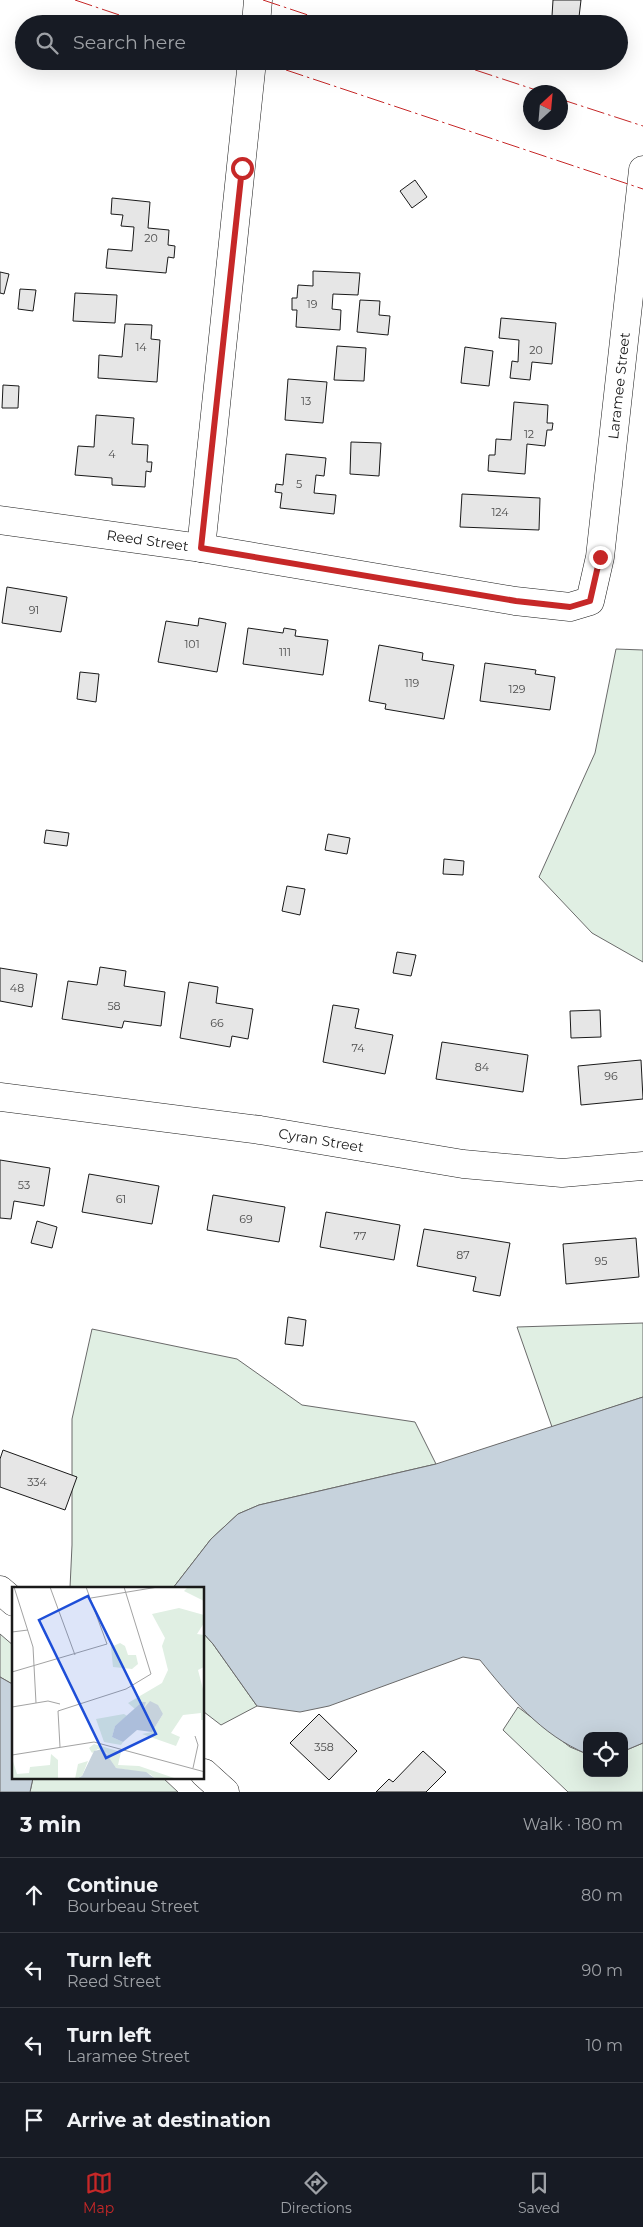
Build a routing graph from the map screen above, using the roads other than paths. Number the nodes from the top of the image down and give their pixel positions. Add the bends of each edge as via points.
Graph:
1 (258, 0) edge
2 (257, 15) edge
3 (251, 70) edge
4 (643, 170) edge
5 (0, 520) edge
6 (201, 548) junction
7 (590, 601) joint
8 (0, 1096) edge
9 (643, 1166) edge
10 (0, 1590) edge
11 (12, 1600) edge
12 (205, 1773) edge
13 (226, 1792) edge

1 - 2 street
3 - 6 street
4 - 7 street, Laramee Street via 600,557
5 - 6 street, Reed Street
6 - 7 street, Reed Street via 516,601 570,607
8 - 9 street, Cyran Street via 260,1130 463,1164 562,1173
10 - 11 street
12 - 13 street

